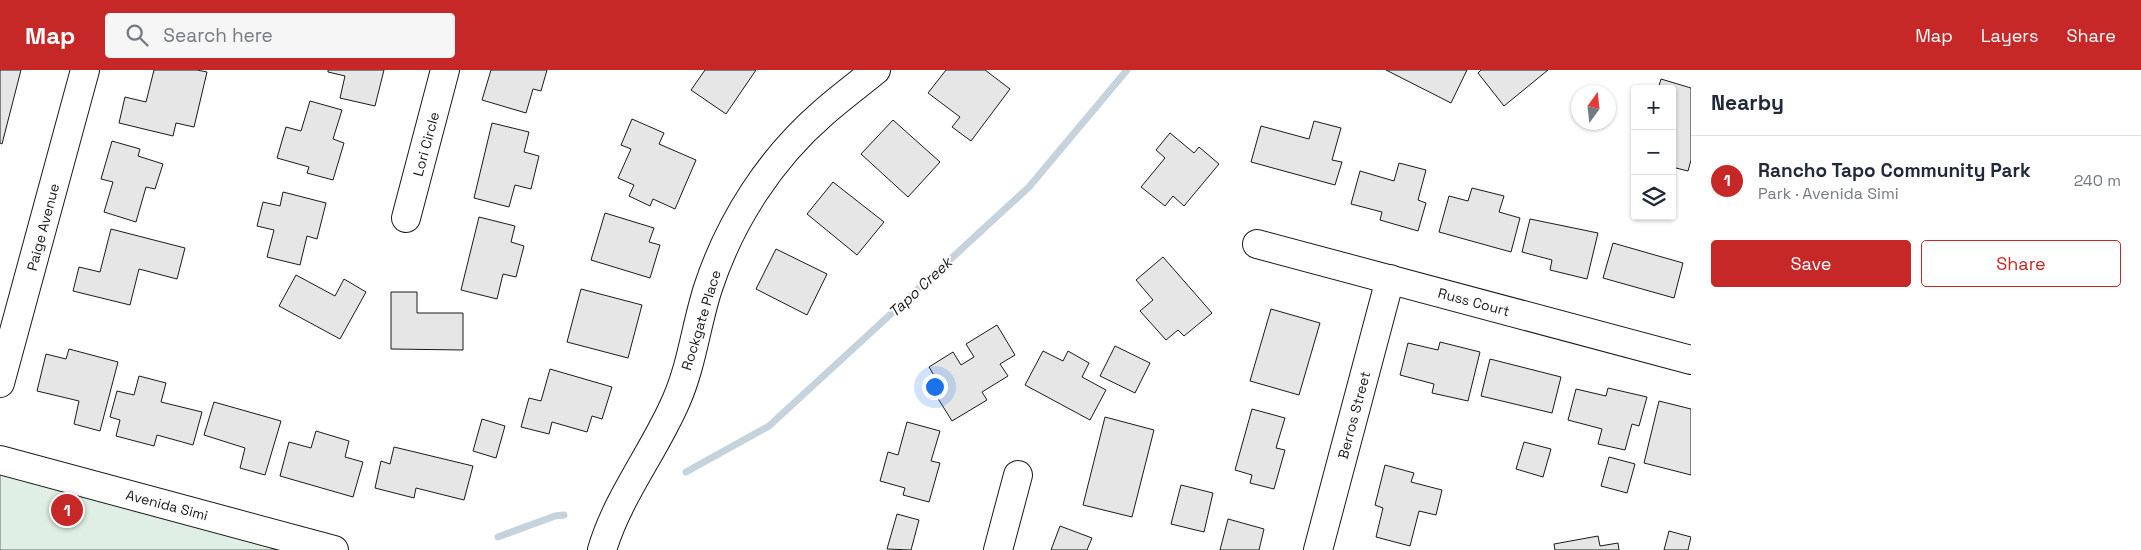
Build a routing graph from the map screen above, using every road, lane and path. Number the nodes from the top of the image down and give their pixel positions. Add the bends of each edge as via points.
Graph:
1 (85, 70) edge
2 (446, 70) edge
3 (859, 75) edge
4 (406, 218) dead end
5 (1257, 244) dead end
6 (1390, 279) junction
7 (1691, 360) edge
8 (0, 383) edge
9 (0, 460) edge
10 (1018, 475) dead end
11 (334, 550) edge
12 (602, 550) edge
13 (998, 550) edge
14 (1318, 550) edge

1 - 8 street, Paige Avenue
2 - 4 street, Lori Circle
3 - 12 street, Rockgate Place via 790,145 737,219 708,288 676,401 610,525
5 - 6 street, Russ Court
6 - 7 street, Russ Court
6 - 14 street, Berros Street
9 - 11 street, Avenida Simi
10 - 13 street

